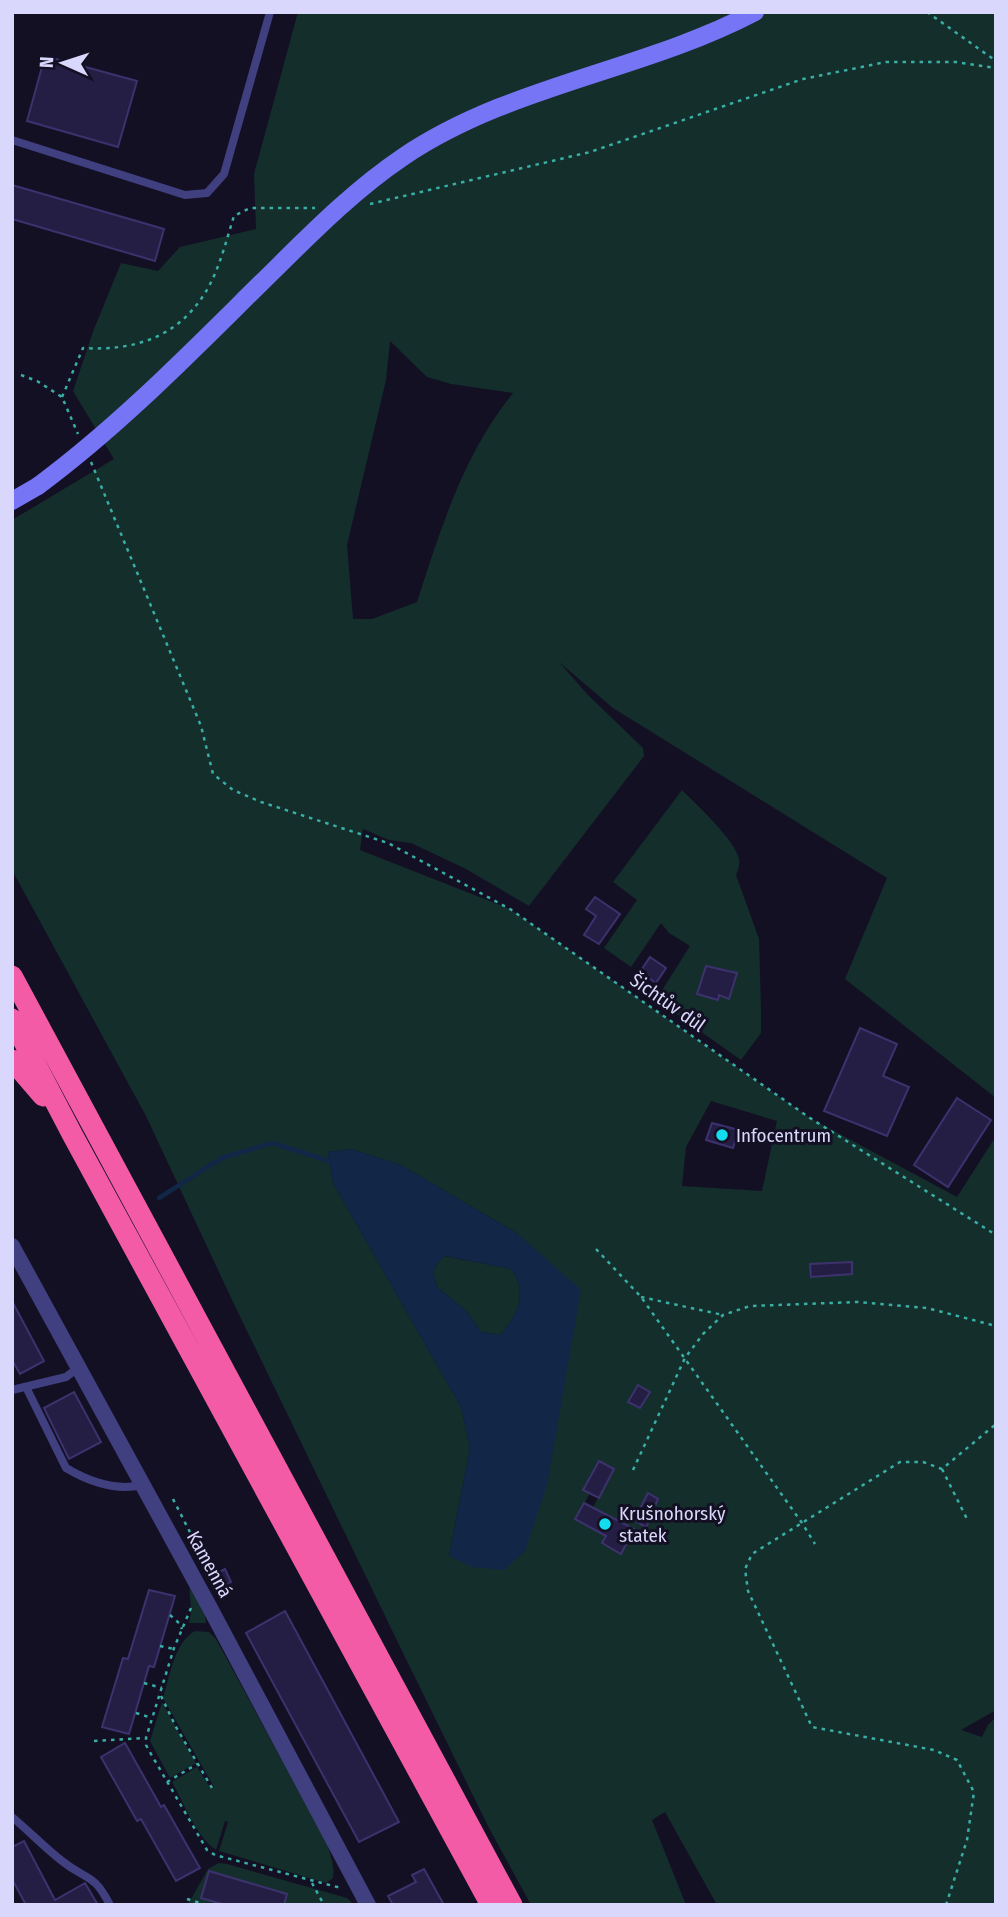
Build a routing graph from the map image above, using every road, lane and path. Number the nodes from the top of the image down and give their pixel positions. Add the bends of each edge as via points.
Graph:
1 (270, 12) edge
2 (755, 12) edge
3 (927, 12) edge
4 (996, 61) edge
5 (996, 68) edge
6 (12, 140) edge
7 (366, 205) dead end
8 (315, 208) dead end
9 (21, 375) dead end
10 (62, 397) junction
11 (78, 433) dead end
12 (89, 458) dead end
13 (12, 501) edge
14 (12, 976) edge
15 (12, 1019) edge
16 (12, 1060) edge
17 (72, 1133) junction
18 (996, 1235) edge
19 (12, 1246) edge
20 (596, 1249) dead end
21 (640, 1297) junction
22 (723, 1315) junction
23 (996, 1326) edge
24 (685, 1358) junction
25 (79, 1367) junction
26 (26, 1387) junction
27 (12, 1390) edge
28 (996, 1424) edge
29 (942, 1469) junction
30 (633, 1470) dead end
31 (142, 1485) junction
32 (173, 1499) dead end
33 (967, 1519) dead end
34 (802, 1523) junction
35 (196, 1544) dead end
36 (815, 1544) dead end
37 (188, 1598) dead end
38 (170, 1615) dead end
39 (182, 1629) junction
40 (160, 1646) dead end
41 (174, 1649) junction
42 (144, 1683) dead end
43 (162, 1688) junction
44 (160, 1694) junction
45 (136, 1713) dead end
46 (152, 1718) junction
47 (146, 1738) junction
48 (94, 1741) dead end
49 (198, 1764) junction
50 (167, 1783) junction
51 (212, 1788) dead end
52 (12, 1817) edge
53 (312, 1882) junction
54 (365, 1898) edge
55 (187, 1899) dead end
56 (110, 1905) edge
57 (207, 1905) edge
58 (324, 1905) edge
59 (491, 1905) edge
60 (512, 1905) edge
61 (946, 1905) edge

1 - 6 lane via 224,174 207,193 185,195
2 - 13 street, bridge via 703,36 496,108 403,156 302,243 135,407 76,457
3 - 4 path
5 - 7 path via 956,62 886,62 803,79 590,152
8 - 10 path via 250,208 234,216 206,292 180,325 149,340 113,349 83,348
9 - 10 path
10 - 11 path
12 - 18 path, Šichtův důl via 201,726 213,774 233,790 261,802 388,843 510,909 810,1118
14 - 60 highway
15 - 17 highway
16 - 17 highway
17 - 59 highway
19 - 25 street, Kamenná
20 - 21 path
21 - 22 path
21 - 24 path
22 - 23 path via 750,1306 858,1302 927,1308
22 - 24 path
24 - 30 path
24 - 34 path
25 - 26 lane via 66,1377
25 - 31 street, Kamenná
26 - 27 lane
26 - 31 lane via 66,1468 113,1486
28 - 29 path
29 - 33 path
29 - 34 path via 923,1462 900,1462
31 - 54 street, Kamenná
32 - 35 path
34 - 36 path
34 - 61 path via 752,1554 745,1569 748,1591 812,1727 934,1750 957,1760 974,1792 967,1840
37 - 39 path via 191,1608
38 - 39 path
39 - 41 path
40 - 41 path
41 - 43 path
42 - 43 path
43 - 44 path
44 - 46 path
44 - 49 path
45 - 46 path
46 - 47 path
47 - 48 path
47 - 50 path
49 - 50 path
49 - 51 path
50 - 53 path via 207,1850
52 - 56 lane via 61,1861 93,1879
53 - 54 path
53 - 58 path
55 - 57 path

